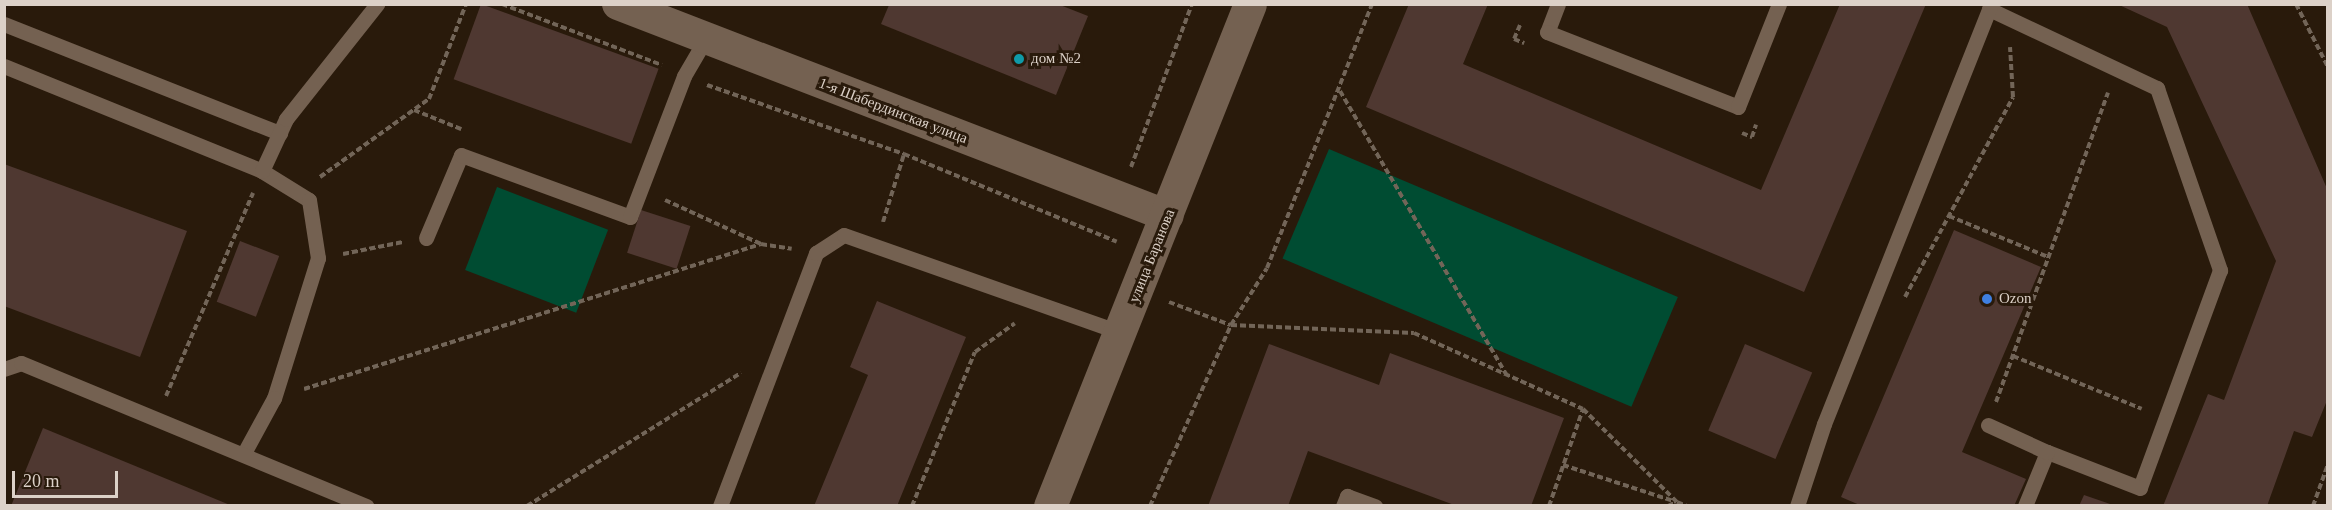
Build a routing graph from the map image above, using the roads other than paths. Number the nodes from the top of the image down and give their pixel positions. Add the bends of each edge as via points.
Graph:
1 (377, 4) edge
2 (618, 4) edge
3 (1250, 4) edge
4 (1558, 4) edge
5 (1779, 4) edge
6 (1990, 7) edge
7 (4, 24) edge
8 (705, 40) junction
9 (4, 66) edge
10 (280, 133) junction
11 (262, 171) junction
12 (1168, 216) junction
13 (426, 238) road end
14 (1120, 332) junction
15 (4, 356) edge
16 (21, 363) junction
17 (4, 369) edge
18 (1988, 425) road end
19 (2047, 452) junction
20 (244, 453) junction
21 (367, 506) edge
22 (720, 506) edge
23 (1050, 506) edge
24 (1343, 506) edge
25 (1374, 506) edge
26 (1797, 506) edge
27 (2025, 506) edge

1 - 10 lane via 286,119
2 - 8 street, 1-я Шабердинская улица
3 - 12 street, улица Баранова
4 - 5 lane via 1547,32 1738,107
6 - 19 lane via 2157,88 2220,270 2140,488
6 - 26 lane via 1824,424
7 - 10 lane
8 - 12 street, 1-я Шабердинская улица
8 - 13 lane via 684,76 630,216 461,155
9 - 11 lane
10 - 11 lane
11 - 20 lane via 309,200 318,258 274,398
12 - 14 street, улица Баранова
14 - 22 lane via 844,235 816,253
14 - 23 street, улица Баранова
15 - 16 lane
16 - 17 lane
16 - 20 lane
18 - 19 lane
19 - 27 lane
20 - 21 lane
24 - 25 lane via 1347,496

